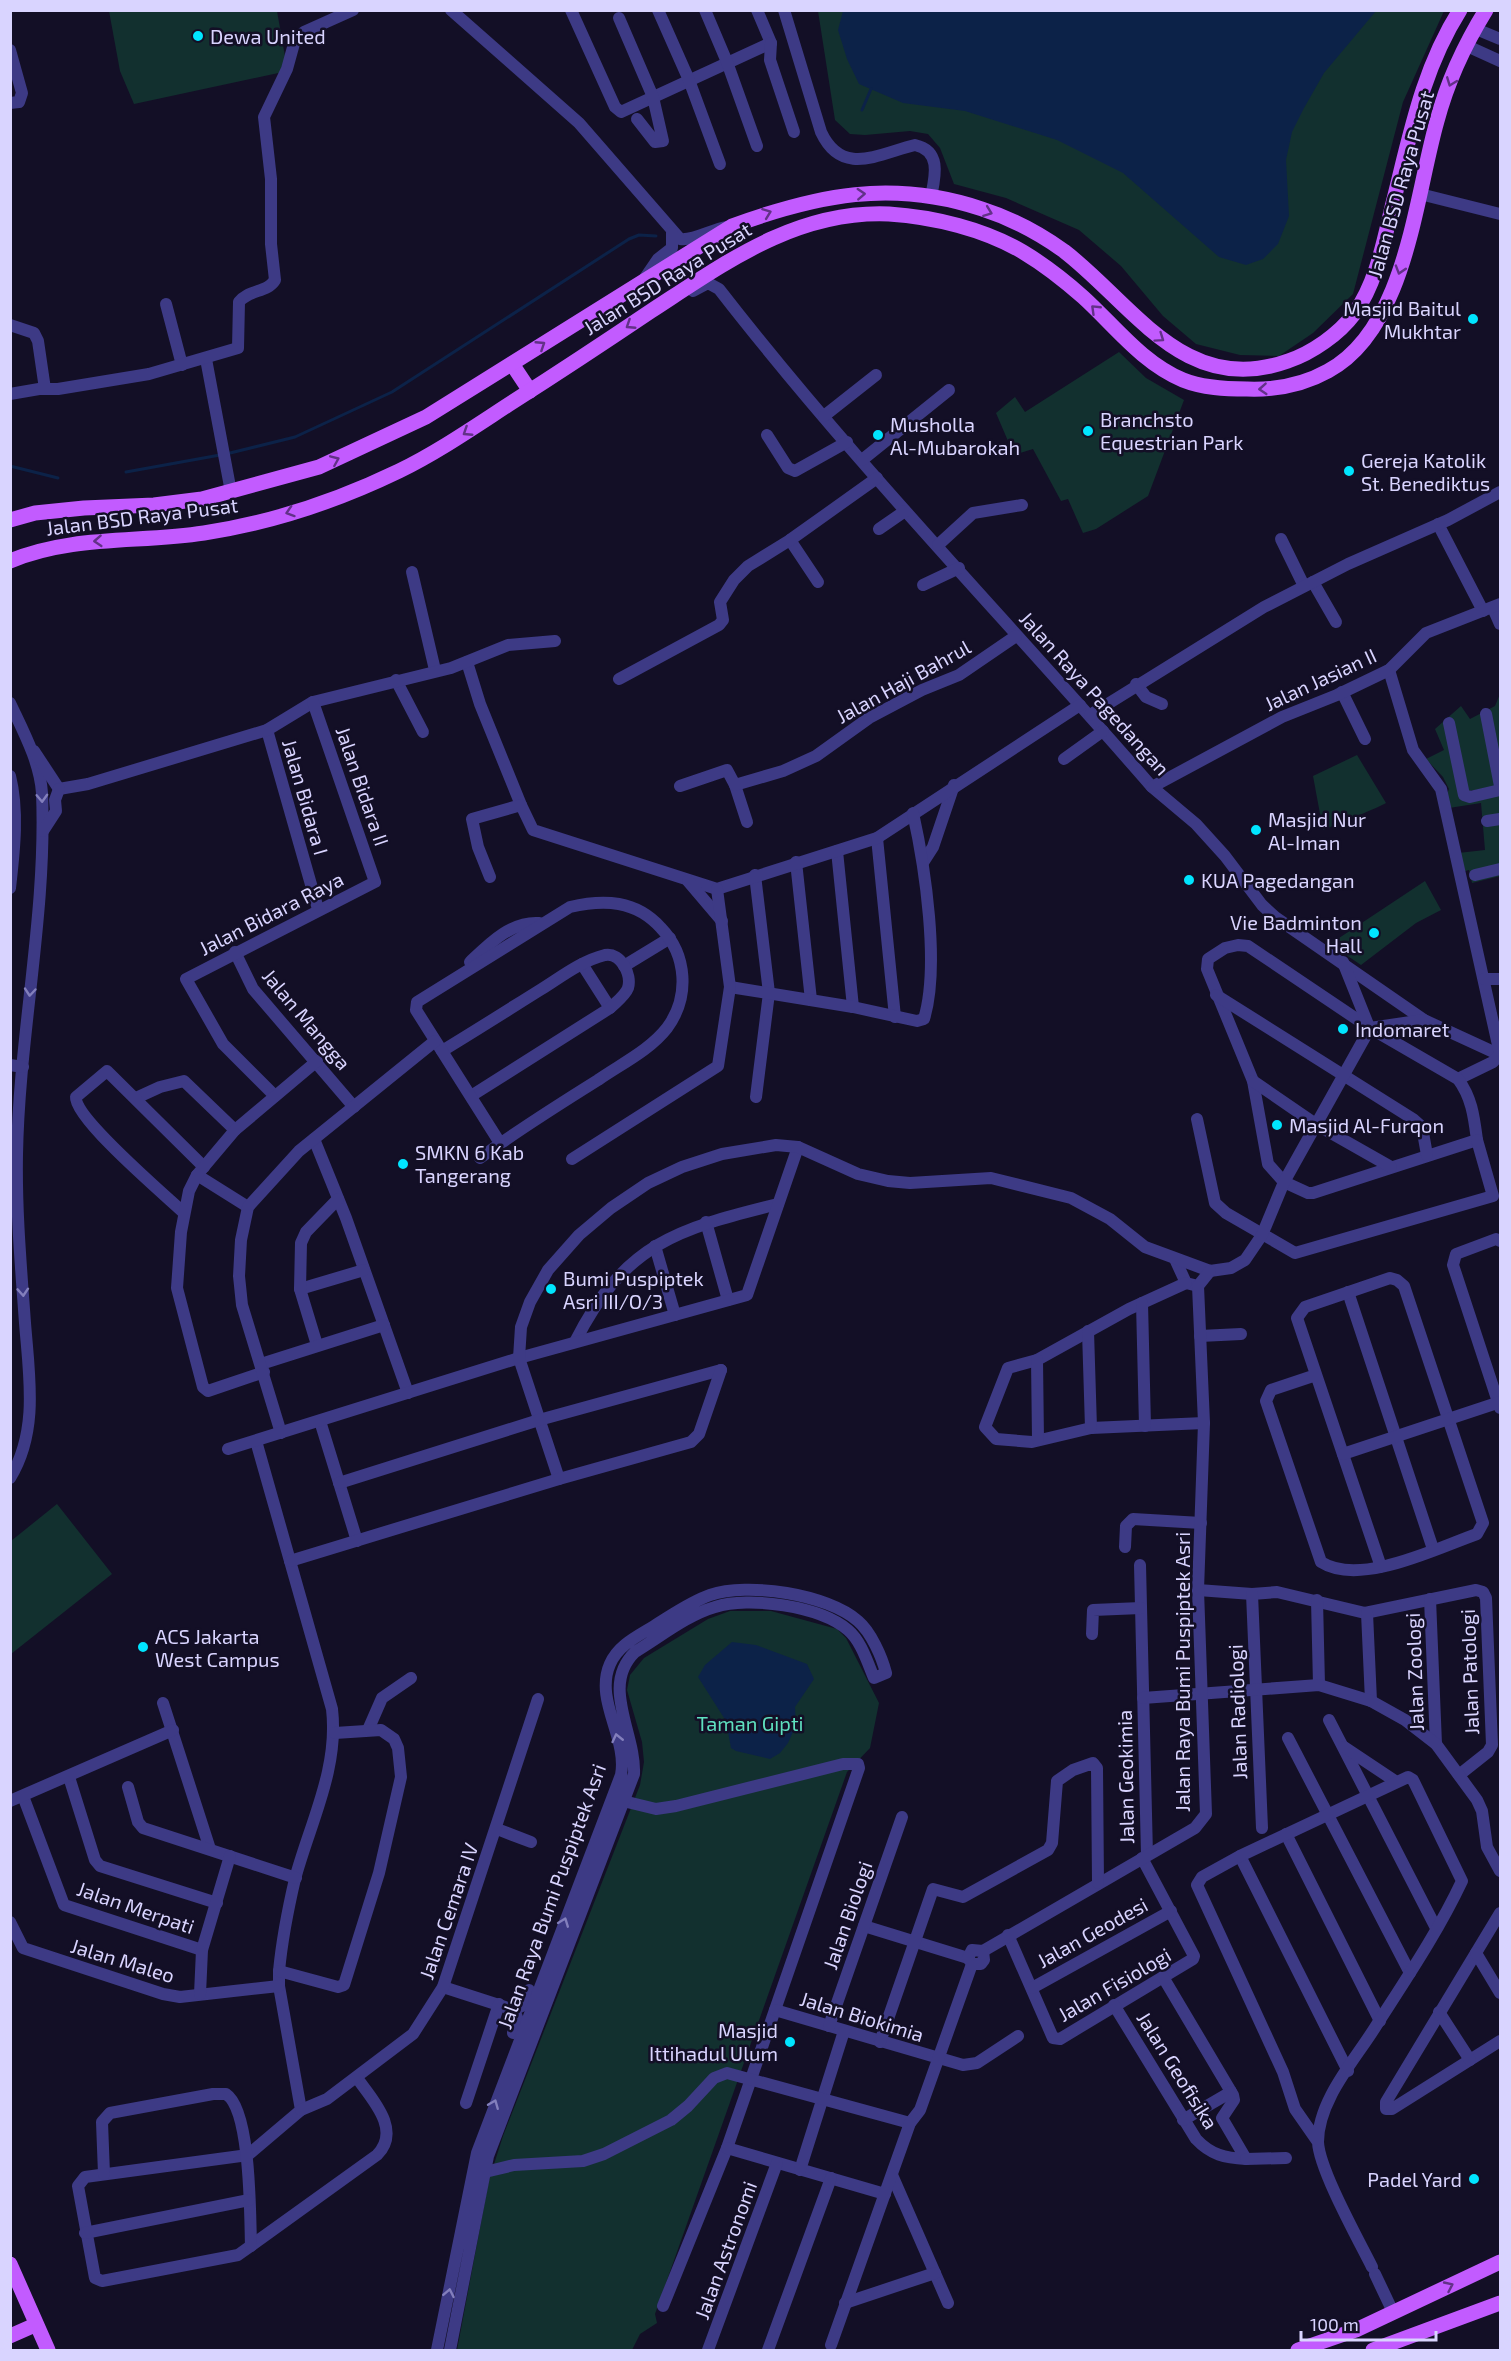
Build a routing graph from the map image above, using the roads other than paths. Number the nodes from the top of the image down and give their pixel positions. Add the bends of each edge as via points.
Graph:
1 (353, 10) edge
2 (451, 10) edge
3 (571, 10) edge
4 (658, 10) edge
5 (705, 10) edge
6 (757, 10) edge
7 (784, 10) edge
8 (1460, 10) edge
9 (1486, 10) edge
10 (619, 18) dead end
11 (1476, 29) junction
12 (1500, 39) edge
13 (771, 43) junction
14 (1467, 46) junction
15 (10, 50) edge
16 (1500, 61) edge
17 (727, 62) junction
18 (688, 80) junction
19 (653, 97) junction
20 (10, 103) edge
21 (636, 119) dead end
22 (794, 132) dead end
23 (757, 147) dead end
24 (720, 164) dead end
25 (1420, 194) junction
26 (931, 197) junction
27 (803, 202) junction
28 (1500, 214) edge
29 (807, 224) junction
30 (732, 226) junction
31 (672, 233) junction
32 (749, 248) junction
33 (645, 278) junction
34 (719, 289) junction
35 (166, 304) dead end
36 (654, 310) junction
37 (10, 325) edge
38 (206, 359) junction
39 (512, 364) junction
40 (182, 365) junction
41 (1225, 368) junction
42 (876, 375) dead end
43 (45, 389) junction
44 (1222, 389) junction
45 (949, 390) dead end
46 (530, 391) junction
47 (10, 394) edge
48 (824, 416) junction
49 (767, 435) dead end
50 (847, 442) junction
51 (862, 460) junction
52 (877, 478) junction
53 (231, 492) junction
54 (1500, 492) edge
55 (1022, 505) dead end
56 (905, 512) junction
57 (10, 520) edge
58 (1438, 524) junction
59 (879, 529) dead end
60 (1281, 539) dead end
61 (790, 540) junction
62 (938, 545) junction
63 (10, 561) edge
64 (959, 568) junction
65 (412, 572) dead end
66 (818, 582) dead end
67 (1308, 584) junction
68 (923, 585) dead end
69 (1492, 608) edge
70 (1336, 622) dead end
71 (1500, 624) edge
72 (1016, 636) junction
73 (555, 641) dead end
74 (467, 662) junction
75 (435, 670) junction
76 (1389, 670) junction
77 (619, 679) dead end
78 (396, 680) junction
79 (1136, 684) junction
80 (1342, 692) junction
81 (313, 702) junction
82 (10, 703) edge
83 (1080, 705) junction
84 (1162, 705) dead end
85 (1486, 714) dead end
86 (1090, 715) junction
87 (1449, 723) dead end
88 (267, 730) junction
89 (1103, 731) junction
90 (423, 732) dead end
91 (1365, 739) dead end
92 (29, 744) junction
93 (1064, 759) dead end
94 (10, 776) edge
95 (735, 785) junction
96 (954, 785) junction
97 (680, 786) dead end
98 (1152, 787) junction
99 (1500, 788) edge
100 (59, 789) junction
101 (520, 805) junction
102 (913, 813) junction
103 (1500, 819) edge
104 (1487, 821) dead end
105 (747, 822) dead end
106 (43, 831) junction
107 (877, 838) junction
108 (837, 851) junction
109 (924, 861) junction
110 (796, 862) junction
111 (1500, 869) edge
112 (755, 875) junction
113 (1475, 875) dead end
114 (490, 878) dead end
115 (688, 881) junction
116 (374, 884) joint
117 (10, 888) edge
118 (717, 889) junction
119 (318, 909) junction
120 (722, 921) junction
121 (670, 938) junction
122 (235, 952) junction
123 (1343, 962) junction
124 (582, 964) junction
125 (624, 966) junction
126 (1485, 979) junction
127 (1500, 979) edge
128 (730, 987) junction
129 (769, 993) junction
130 (1216, 995) junction
131 (811, 1000) junction
132 (853, 1007) junction
133 (610, 1008) junction
134 (895, 1017) junction
135 (1424, 1020) junction
136 (1370, 1028) junction
137 (439, 1046) junction
138 (1500, 1054) edge
139 (317, 1061) junction
140 (17, 1066) edge
141 (1344, 1076) junction
142 (1458, 1079) junction
143 (1253, 1081) junction
144 (275, 1096) junction
145 (471, 1096) junction
146 (756, 1097) dead end
147 (136, 1098) junction
148 (354, 1107) junction
149 (1197, 1119) dead end
150 (1317, 1125) junction
151 (235, 1130) junction
152 (314, 1139) junction
153 (1477, 1140) junction
154 (500, 1143) junction
155 (798, 1146) junction
156 (1427, 1155) junction
157 (480, 1158) dead end
158 (572, 1159) dead end
159 (1391, 1167) junction
160 (201, 1171) junction
161 (1284, 1182) junction
162 (338, 1199) junction
163 (778, 1204) junction
164 (248, 1208) junction
165 (184, 1213) junction
166 (706, 1221) junction
167 (1262, 1235) junction
168 (1500, 1241) edge
169 (655, 1246) junction
170 (1175, 1259) junction
171 (364, 1270) junction
172 (1210, 1271) junction
173 (1192, 1285) junction
174 (300, 1289) junction
175 (1348, 1292) junction
176 (728, 1300) junction
177 (1142, 1303) junction
178 (675, 1315) junction
179 (384, 1325) junction
180 (1088, 1331) junction
181 (1241, 1334) dead end
182 (1200, 1336) junction
183 (575, 1342) junction
184 (317, 1345) junction
185 (519, 1358) junction
186 (1037, 1360) junction
187 (262, 1368) junction
188 (1316, 1375) junction
189 (408, 1393) junction
190 (1500, 1405) edge
191 (1448, 1419) junction
192 (540, 1420) junction
193 (320, 1421) junction
194 (1204, 1423) junction
195 (1145, 1426) junction
196 (1091, 1428) junction
197 (281, 1433) junction
198 (1395, 1437) junction
199 (1038, 1440) junction
200 (256, 1441) junction
201 (228, 1449) dead end
202 (1343, 1454) junction
203 (10, 1478) edge
204 (559, 1479) junction
205 (339, 1483) junction
206 (1201, 1523) junction
207 (357, 1541) junction
208 (1125, 1547) dead end
209 (1433, 1549) junction
210 (290, 1561) junction
211 (1140, 1565) dead end
212 (1381, 1567) junction
213 (1198, 1590) junction
214 (1252, 1594) junction
215 (1430, 1599) junction
216 (1317, 1600) junction
217 (1141, 1608) junction
218 (1367, 1613) junction
219 (1092, 1634) dead end
220 (411, 1678) dead end
221 (1319, 1685) junction
222 (1256, 1690) junction
223 (1202, 1694) junction
224 (1143, 1698) junction
225 (538, 1699) dead end
226 (1371, 1701) junction
227 (163, 1703) dead end
228 (1329, 1720) dead end
229 (173, 1730) junction
230 (368, 1730) junction
231 (335, 1733) junction
232 (1288, 1738) dead end
233 (1436, 1744) junction
234 (1342, 1746) junction
235 (1459, 1774) junction
236 (69, 1777) junction
237 (1395, 1781) junction
238 (128, 1786) dead end
239 (1367, 1794) junction
240 (23, 1796) junction
241 (612, 1798) junction
242 (10, 1801) edge
243 (625, 1801) junction
244 (1327, 1814) junction
245 (902, 1817) dead end
246 (1262, 1828) dead end
247 (497, 1829) junction
248 (1286, 1834) junction
249 (531, 1842) dead end
250 (210, 1849) junction
251 (230, 1856) junction
252 (1144, 1856) junction
253 (1240, 1856) junction
254 (1500, 1871) edge
255 (296, 1878) junction
256 (1098, 1883) junction
257 (217, 1903) junction
258 (1171, 1911) junction
259 (1500, 1913) edge
260 (10, 1922) edge
261 (864, 1926) junction
262 (1436, 1928) junction
263 (1008, 1935) junction
264 (916, 1942) junction
265 (202, 1950) junction
266 (1476, 1953) junction
267 (970, 1961) junction
268 (548, 1964) junction
269 (279, 1971) junction
270 (1410, 1973) junction
271 (1163, 1977) junction
272 (279, 1986) junction
273 (443, 1987) junction
274 (1032, 1988) junction
275 (1500, 1993) edge
276 (200, 1994) junction
277 (499, 2004) junction
278 (1114, 2005) junction
279 (513, 2010) junction
280 (775, 2010) junction
281 (1439, 2012) junction
282 (1380, 2021) junction
283 (829, 2026) junction
284 (844, 2031) junction
285 (1018, 2036) dead end
286 (1500, 2041) edge
287 (880, 2042) junction
288 (937, 2059) junction
289 (1470, 2060) junction
290 (507, 2069) junction
291 (1348, 2071) junction
292 (357, 2078) junction
293 (751, 2080) junction
294 (1231, 2092) junction
295 (823, 2097) junction
296 (466, 2103) dead end
297 (301, 2110) junction
298 (1183, 2120) junction
299 (910, 2123) junction
300 (1318, 2142) junction
301 (727, 2148) junction
302 (248, 2155) junction
303 (1286, 2158) dead end
304 (1246, 2159) junction
305 (777, 2163) junction
306 (800, 2170) junction
307 (485, 2172) junction
308 (104, 2174) junction
309 (892, 2175) junction
310 (831, 2178) junction
311 (885, 2194) junction
312 (474, 2199) junction
313 (249, 2200) junction
314 (85, 2233) junction
315 (251, 2246) junction
316 (1500, 2262) edge
317 (10, 2264) edge
318 (935, 2273) junction
319 (948, 2303) dead end
320 (1500, 2303) edge
321 (845, 2304) junction
322 (663, 2306) dead end
323 (1393, 2312) junction
324 (35, 2325) junction
325 (10, 2336) edge
326 (10, 2345) edge
327 (831, 2345) dead end
328 (13, 2350) edge
329 (48, 2350) edge
330 (437, 2350) edge
331 (450, 2350) edge
332 (708, 2350) edge
333 (768, 2350) edge
334 (1298, 2350) edge
335 (1373, 2350) edge

1 - 38 street via 295,40 288,69 264,117 275,280 266,288 249,292 239,302 238,348
2 - 31 street via 579,123
3 - 19 street via 616,109 623,111
4 - 18 street
5 - 17 street
6 - 13 street
7 - 26 street via 821,132 831,150 855,160 920,147 933,157 936,168
8 - 41 main road, Jalan BSD Raya Pusat via 1433,59 1419,97 1381,254 1353,315 1337,332 1296,359 1274,366
9 - 11 main road, Jalan BSD Raya Pusat
10 - 19 street
11 - 12 street
11 - 14 main road, Jalan BSD Raya Pusat
13 - 17 street
13 - 22 street via 770,60
14 - 16 street
14 -> 25 main road, Jalan BSD Raya Pusat via 1437,118
15 - 20 street via 22,93 19,102
17 - 18 street
17 - 23 street
18 - 19 street
18 - 24 street
19 - 21 street via 663,141 655,142
25 - 28 street
25 -> 44 main road, Jalan BSD Raya Pusat via 1400,272 1387,304 1354,350 1332,369 1289,386
27 -> 26 main road, Jalan BSD Raya Pusat via 834,195 886,192
26 -> 41 main road, Jalan BSD Raya Pusat via 980,208 1033,231 1089,272 1155,336 1203,363
27 - 29 main road
30 -> 27 main road, Jalan BSD Raya Pusat
29 - 32 main road, Jalan BSD Raya Pusat
44 -> 29 main road, Jalan BSD Raya Pusat via 1197,385 1158,367 1071,287 1021,251 971,230 920,217 883,214
30 - 31 street via 686,240
30 - 33 main road, Jalan BSD Raya Pusat
31 - 33 street via 672,248 658,259
32 - 34 street via 717,276
32 - 36 main road, Jalan BSD Raya Pusat
39 -> 33 main road, Jalan BSD Raya Pusat
34 - 36 street via 708,283
34 - 48 street, Jalan Raya Pagedangan via 774,361
35 - 40 street
36 -> 46 main road, Jalan BSD Raya Pusat
37 - 43 street via 34,333
38 - 40 street
38 - 53 street
39 - 46 main road
53 -> 39 main road, Jalan BSD Raya Pusat via 319,467 377,442
40 - 43 street via 149,374
41 - 44 main road
42 - 48 street
43 - 47 street
45 - 51 street
46 -> 63 main road, Jalan BSD Raya Pusat via 438,450 337,497 265,520 205,533 55,546
48 - 50 street, Jalan Raya Pagedangan
49 - 50 street via 788,468 795,471
50 - 51 street, Jalan Raya Pagedangan
51 - 52 street, Jalan Raya Pagedangan
52 - 56 street, Jalan Raya Pagedangan
52 - 61 street
53 - 57 main road, Jalan BSD Raya Pusat via 202,499 75,509
54 - 58 street
55 - 62 street via 973,513
56 - 59 street
56 - 62 street, Jalan Raya Pagedangan
58 - 67 street
58 - 69 street
60 - 67 street
61 - 66 street
61 - 77 street via 748,566 734,580 720,602 723,620 719,625
62 - 64 street, Jalan Raya Pagedangan
64 - 68 street
64 - 72 street, Jalan Raya Pagedangan
65 - 75 street
67 - 70 street
67 - 79 street
69 - 71 street
69 - 76 street, Jalan Jasian II via 1426,633
72 - 83 street, Jalan Raya Pagedangan
72 - 95 street, Jalan Haji Bahrul via 958,675 869,718 816,756
73 - 74 street via 508,645
74 - 75 street
74 - 101 street
75 - 78 street
76 - 80 street, Jalan Jasian II
76 - 126 street via 1413,750 1441,789
78 - 81 street
78 - 90 street
79 - 84 street via 1146,697
79 - 86 street
80 - 91 street
80 - 98 street, Jalan Jasian II via 1282,717
81 - 88 street
81 - 116 street, Jalan Bidara II
82 - 92 street
83 - 86 street, Jalan Raya Pagedangan
83 - 96 street
85 - 99 street
86 - 89 street, Jalan Raya Pagedangan
87 - 99 street via 1464,795 1470,797
88 - 100 street via 88,784
88 - 119 street, Jalan Bidara I
89 - 93 street
89 - 98 street, Jalan Raya Pagedangan
92 - 100 street
92 -> 106 street via 42,789
94 - 117 street via 15,843
95 - 97 street via 727,770
95 - 105 street
96 - 102 street
96 - 109 street via 933,847
98 - 123 street, Jalan Raya Pagedangan via 1196,824 1262,905
100 - 106 street via 56,811
101 - 114 street via 472,819
101 - 115 street via 533,830
102 - 107 street
102 - 109 street
103 - 104 street
106 -> 140 street
107 - 108 street
107 - 134 street
108 - 110 street
108 - 132 street
109 - 134 street via 930,997 921,1021
110 - 112 street
110 - 131 street
111 - 113 street
112 - 118 street
112 - 129 street
115 - 118 street
115 - 120 street
116 - 119 street, Jalan Bidara Raya
118 - 120 street
119 - 122 street, Jalan Bidara Raya
120 - 128 street
121 - 125 street
121 - 137 street via 640,910 598,901 570,907 540,923 520,925 492,940 464,973 417,1002 415,1006
121 - 154 street via 679,954 683,980 674,1018 666,1028 633,1057
122 - 139 street, Jalan Mangga via 253,990
122 - 144 street, Jalan Bidara Raya via 187,977 216,1035
123 - 135 street, Jalan Raya Pagedangan
123 - 136 street
124 - 125 street via 613,955
124 - 133 street
124 - 137 street
125 - 133 street via 628,988
126 - 127 street
126 - 138 street
128 - 129 street
128 - 158 street via 718,1066
129 - 131 street
129 - 146 street
130 - 136 street via 1207,969 1209,959 1225,948 1248,946
130 - 141 street
130 - 143 street
131 - 132 street
132 - 134 street
133 - 145 street
135 - 136 street
135 - 138 street, Jalan Raya Pagedangan
136 - 141 street
136 - 142 street
137 - 145 street
137 - 148 street
138 - 142 street via 1493,1062
139 - 144 street
139 - 148 street, Jalan Mangga
140 -> 203 street via 18,1225 31,1406 27,1439
141 - 150 street
141 - 156 street via 1422,1126
142 - 153 street via 1473,1107
143 - 150 street
143 - 161 street via 1268,1164
144 - 151 street
145 - 154 street
147 - 151 street via 184,1081
147 - 160 street
147 - 165 street via 104,1071 75,1100 94,1129
148 - 152 street
149 - 167 street via 1215,1203
150 - 159 street
150 - 161 street
151 - 160 street
152 - 162 street
152 - 164 street via 282,1167
153 - 156 street
153 - 167 street via 1494,1192 1489,1198 1301,1254
154 - 157 street
155 - 163 street
155 - 170 street via 858,1174 888,1181 991,1178 1071,1198 1110,1219 1145,1246
155 - 185 street via 776,1145 722,1154 682,1167 648,1183 611,1208 579,1235 548,1270 521,1327
156 - 159 street
159 - 161 street via 1308,1193
160 - 164 street
160 - 165 street via 189,1191
161 - 167 street
162 - 171 street
162 - 174 street via 302,1237
163 - 166 street
163 - 176 street via 747,1295
164 - 187 street via 239,1276 242,1305
165 - 187 street via 177,1288 203,1387 208,1390
166 - 169 street
166 - 176 street
167 - 172 street via 1239,1264
168 - 190 street via 1462,1250 1456,1254 1453,1265
169 - 178 street
169 - 183 street via 634,1260 609,1286
170 - 172 street
170 - 173 street
171 - 174 street
171 - 179 street
172 - 173 street
173 - 177 street
173 - 182 street, Jalan Raya Bumi Puspiptek Asri
174 - 184 street
175 - 188 street via 1299,1311 1297,1318
175 - 191 street via 1390,1278 1404,1286
175 - 198 street
176 - 178 street
177 - 180 street
177 - 195 street
178 - 183 street
179 - 184 street
179 - 189 street
180 - 186 street
180 - 196 street
181 - 182 street
182 - 194 street, Jalan Raya Bumi Puspiptek Asri
183 - 185 street
184 - 187 street
185 - 189 street
185 - 192 street
186 - 199 street
186 - 199 street via 1008,1368 1004,1373 985,1427 1001,1441
187 - 197 street
188 - 202 street
188 - 212 street via 1271,1390 1266,1401 1321,1562 1358,1572
189 - 193 street
190 - 191 street
191 - 198 street
191 - 209 street via 1483,1526 1477,1534
192 - 204 street
192 - 204 street via 721,1370 699,1434 691,1442
192 - 205 street
193 - 197 street
193 - 205 street
194 - 195 street
194 - 206 street, Jalan Raya Bumi Puspiptek Asri
195 - 196 street
196 - 199 street
197 - 200 street
198 - 202 street
198 - 209 street
200 - 201 street
200 - 210 street
202 - 212 street
204 - 207 street
205 - 207 street
206 - 208 street via 1133,1519 1126,1526
206 - 213 street, Jalan Raya Bumi Puspiptek Asri
207 - 210 street
209 - 212 street
210 - 231 street via 332,1709
211 - 217 street, Jalan Geokimia
213 - 214 street, Jalan Patologi
213 - 223 street, Jalan Raya Bumi Puspiptek Asri
214 - 216 street, Jalan Patologi via 1277,1592
214 - 222 street, Jalan Radiologi
215 - 218 street, Jalan Patologi
215 - 233 street, Jalan Zoologi
215 - 235 street, Jalan Patologi via 1476,1590 1486,1598 1492,1745
216 - 218 street, Jalan Patologi
216 - 221 street
217 - 219 street via 1093,1610
217 - 224 street, Jalan Geokimia
218 - 226 street
220 - 230 street via 382,1698
221 - 222 street, Jalan Geokimia
221 - 226 street
222 - 223 street, Jalan Geokimia
222 - 246 street, Jalan Radiologi
223 - 224 street, Jalan Geokimia
223 - 252 street, Jalan Raya Bumi Puspiptek Asri via 1206,1814 1195,1828
224 - 252 street, Jalan Geokimia
225 - 247 street, Jalan Cemara IV
226 - 233 street
227 - 229 street
228 - 234 street
229 - 236 street
229 - 250 street
230 - 231 street
230 - 269 street via 381,1730 394,1739 401,1777 379,1873 346,1983 338,1988
231 - 255 street via 316,1819
232 - 244 street
233 - 235 street
234 - 237 street
234 - 239 street
235 - 254 street via 1482,1811 1487,1847
236 - 240 street
236 - 257 street via 100,1866
237 - 239 street
237 - 262 street via 1408,1777 1413,1780 1462,1877
238 - 250 street via 143,1828
239 - 244 street
239 - 262 street
240 - 242 street
240 - 265 street, Jalan Merpati via 64,1905
241 - 243 street
241 -> 243 street, Jalan Raya Bumi Puspiptek Asri via 623,1768 606,1677 610,1663 627,1642 711,1595 752,1590 773,1590 828,1605 846,1612 869,1634 886,1672 875,1678 858,1641 838,1622 773,1602 714,1607 635,1652 622,1670 618,1689 634,1766
268 -> 241 street, Jalan Raya Bumi Puspiptek Asri
243 - 280 street via 657,1809 676,1806 843,1764 858,1764 860,1768
243 - 307 street, Jalan Raya Bumi Puspiptek Asri
244 - 248 street
244 - 270 street
245 - 261 street, Jalan Biologi
247 - 249 street
247 - 273 street, Jalan Cemara IV
248 - 253 street
248 - 282 street
250 - 251 street
251 - 255 street
251 - 257 street
252 - 256 street, Jalan Raya Bumi Puspiptek Asri
252 - 258 street, Jalan Fisiologi
253 - 291 street
253 - 300 street via 1202,1877 1198,1889 1283,2072 1295,2109
255 - 269 street
256 - 263 street, Jalan Raya Bumi Puspiptek Asri
256 - 264 street via 1097,1768 1087,1764 1057,1781 1052,1843 1048,1850 966,1896 934,1888
257 - 265 street
258 - 271 street, Jalan Fisiologi via 1194,1956
258 - 274 street, Jalan Geodesi
259 - 266 street
260 - 276 street, Jalan Maleo via 16,1940 36,1954 163,1994
261 - 264 street
261 - 283 street, Jalan Biologi
262 - 270 street
263 - 267 street, Jalan Raya Bumi Puspiptek Asri via 983,1951 972,1950
263 - 274 street, Jalan Fisiologi
264 - 267 street
264 - 287 street
265 - 276 street
266 - 275 street
266 - 281 street
267 - 288 street
268 - 279 street via 537,1973 522,2006
268 - 290 street, Jalan Raya Bumi Puspiptek Asri
269 - 272 street
270 - 282 street
271 - 278 street, Jalan Fisiologi
271 - 294 street, Jalan Geofisika
272 - 276 street, Jalan Maleo
272 - 297 street
273 - 277 street
273 - 292 street, Jalan Cemara IV via 413,2034
274 - 278 street, Jalan Fisiologi via 1055,2040
277 - 279 street
277 - 296 street
278 - 298 street, Jalan Geofisika
279 - 290 street via 518,2020 508,2049
280 - 283 street, Jalan Biokimia
280 - 293 street
281 - 289 street
281 - 289 street via 1386,2102 1386,2109 1392,2109
282 - 291 street
283 - 284 street, Jalan Biokimia
284 - 287 street, Jalan Biokimia
284 - 295 street
285 - 288 street, Jalan Biokimia via 974,2064
286 - 289 street
287 - 288 street, Jalan Biokimia
288 - 299 street via 920,2110
312 -> 290 street, Jalan Raya Bumi Puspiptek Asri via 477,2153
291 - 300 street via 1325,2108
292 - 297 street, Jalan Cemara IV
292 - 315 street via 384,2116 384,2147
293 - 295 street
293 - 301 street
293 - 307 street via 723,2073 671,2120 583,2162 514,2165
294 - 298 street
294 - 304 street, Jalan Geofisika via 1234,2100 1222,2118
295 - 299 street
295 - 306 street
297 - 302 street, Jalan Cemara IV
298 - 304 street, Jalan Geofisika via 1204,2148 1223,2158
299 - 309 street
300 - 323 street via 1325,2167
301 - 305 street
301 - 322 street
302 - 308 street
302 - 308 street via 233,2101 226,2094 213,2094 110,2113 102,2122
302 - 313 street
303 - 304 street, Jalan Geofisika
305 - 306 street
305 - 332 street, Jalan Astronomi
306 - 310 street
307 - 312 street, Jalan Raya Bumi Puspiptek Asri
308 - 314 street via 85,2177 78,2186
309 - 311 street
309 - 318 street
310 - 311 street
310 - 333 street
311 - 321 street
330 -> 312 street, Jalan Raya Bumi Puspiptek Asri
312 - 331 street, Jalan Raya Bumi Puspiptek Asri
313 - 314 street
313 - 315 street
314 - 315 street via 95,2278 102,2282 233,2257
323 -> 316 main road
317 - 324 main road
318 - 319 street
318 - 321 street
320 - 335 main road
321 - 327 street
323 - 334 main road
324 - 325 main road
324 - 329 main road
326 - 328 main road

